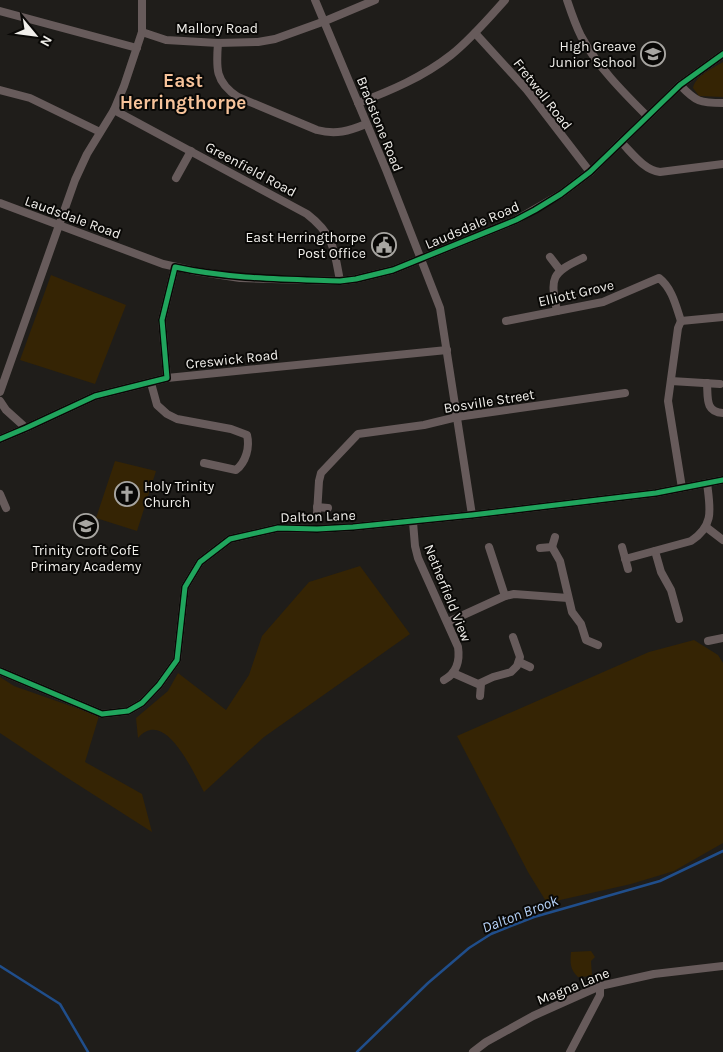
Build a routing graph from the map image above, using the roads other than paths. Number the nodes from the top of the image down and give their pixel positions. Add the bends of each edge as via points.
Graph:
1 (142, 0) edge
2 (316, 0) edge
3 (375, 0) edge
4 (505, 0) edge
5 (566, 0) edge
6 (0, 10) edge
7 (324, 21) junction
8 (142, 32) junction
9 (475, 33) junction
10 (218, 43) junction
11 (137, 48) junction
12 (723, 54) edge
13 (680, 85) junction
14 (0, 90) edge
15 (358, 103) junction
16 (723, 103) edge
17 (114, 110) junction
18 (647, 116) junction
19 (366, 124) junction
20 (100, 132) junction
21 (621, 142) junction
22 (191, 151) junction
23 (723, 164) edge
24 (590, 172) junction
25 (176, 178) dead end
26 (0, 203) edge
27 (58, 225) junction
28 (550, 257) dead end
29 (421, 258) junction
30 (582, 258) dead end
31 (175, 267) junction
32 (560, 270) junction
33 (340, 281) junction
34 (557, 311) junction
35 (723, 317) edge
36 (506, 321) dead end
37 (682, 321) junction
38 (447, 350) junction
39 (3, 374) edge
40 (167, 378) junction
41 (671, 381) junction
42 (151, 383) junction
43 (707, 383) junction
44 (720, 384) dead end
45 (0, 392) edge
46 (625, 393) dead end
47 (0, 402) edge
48 (723, 413) edge
49 (457, 417) junction
50 (26, 428) junction
51 (0, 439) edge
52 (204, 463) dead end
53 (723, 480) edge
54 (707, 483) junction
55 (682, 488) junction
56 (0, 494) edge
57 (6, 508) dead end
58 (328, 508) dead end
59 (472, 515) junction
60 (413, 522) junction
61 (706, 527) junction
62 (555, 537) dead end
63 (723, 540) edge
64 (488, 547) dead end
65 (552, 547) junction
66 (622, 547) dead end
67 (540, 548) dead end
68 (655, 552) junction
69 (625, 559) junction
70 (628, 569) dead end
71 (505, 596) junction
72 (568, 598) junction
73 (679, 619) dead end
74 (448, 622) junction
75 (513, 637) dead end
76 (723, 638) edge
77 (708, 641) dead end
78 (598, 645) dead end
79 (519, 662) junction
80 (530, 667) dead end
81 (0, 671) edge
82 (453, 673) junction
83 (444, 680) dead end
84 (481, 684) junction
85 (480, 696) dead end
86 (723, 966) edge
87 (600, 986) junction
88 (473, 1052) edge
89 (570, 1052) edge

1 - 8 street
2 - 7 street, Bradstone Road
3 - 7 street, Mallory Road
4 - 9 street
5 - 18 street via 591,51 619,88
6 - 11 street
7 - 10 street, Mallory Road via 267,40
7 - 15 street, Bradstone Road
8 - 10 street, Mallory Road via 166,40
8 - 11 street
9 - 15 street via 450,56 412,80
9 - 24 street, Fretwell Road via 526,90
10 - 19 street via 216,62 219,76 228,90 238,97 329,133 347,132
11 - 17 street
12 - 13 street, Laudsdale Road
13 - 16 street via 697,101
13 - 18 street, Laudsdale Road
14 - 20 street via 30,98
15 - 19 street, Bradstone Road
17 - 20 street
17 - 22 street, Greenfield Road
18 - 21 street, Laudsdale Road
19 - 29 street, Bradstone Road
20 - 27 street via 75,180
21 - 23 street via 653,171
21 - 24 street, Laudsdale Road
22 - 25 street
22 - 33 street, Greenfield Road via 289,203 317,222 332,242
24 - 29 street, Laudsdale Road via 522,217
26 - 27 street, Laudsdale Road
27 - 31 street, Laudsdale Road
27 - 39 street
28 - 32 street
29 - 33 street, Laudsdale Road via 376,274
29 - 38 street, Bradstone Road via 440,308
30 - 32 street
31 - 33 street, Laudsdale Road via 240,278
31 - 40 street via 162,320
32 - 34 street via 553,283
34 - 36 street, Elliott Grove
34 - 37 street, Elliott Grove via 603,302 659,278 670,290
35 - 37 street
37 - 41 street via 678,328
38 - 40 street, Creswick Road
38 - 49 street, Bradstone Road
39 - 45 street
40 - 42 street, Creswick Road
41 - 43 street
41 - 55 street via 668,401
42 - 50 street, Creswick Road via 95,396
42 - 52 street via 157,405 167,414 247,435 249,443 245,458 236,470
43 - 44 street
43 - 48 street via 709,407 716,413
46 - 49 street, Bosville Street
47 - 50 street
49 - 58 street, Bosville Street via 358,434 352,438 321,473 317,511
49 - 59 street, Bradstone Road
50 - 51 street, Creswick Road
53 - 54 street, Dalton Lane
54 - 55 street, Dalton Lane
54 - 61 street via 710,512
55 - 59 street, Dalton Lane
56 - 57 street
59 - 60 street, Dalton Lane
60 - 74 street, Netherfield View via 418,558
60 - 81 street, Dalton Lane via 317,529 278,528 230,539 200,562 185,587 177,660 159,685 128,711 102,714
61 - 63 street
61 - 68 street via 691,541
62 - 65 street
64 - 71 street
65 - 67 street
65 - 72 street via 560,562
66 - 69 street
68 - 69 street
68 - 73 street
69 - 70 street
71 - 72 street
71 - 74 street
72 - 78 street via 584,637
74 - 82 street, Netherfield View via 459,656
75 - 79 street
76 - 77 street
79 - 80 street
79 - 84 street via 511,672
82 - 83 street
82 - 84 street
84 - 85 street
86 - 87 street, Magna Lane via 654,974
87 - 88 street, Magna Lane via 518,1023
87 - 89 street via 600,994

